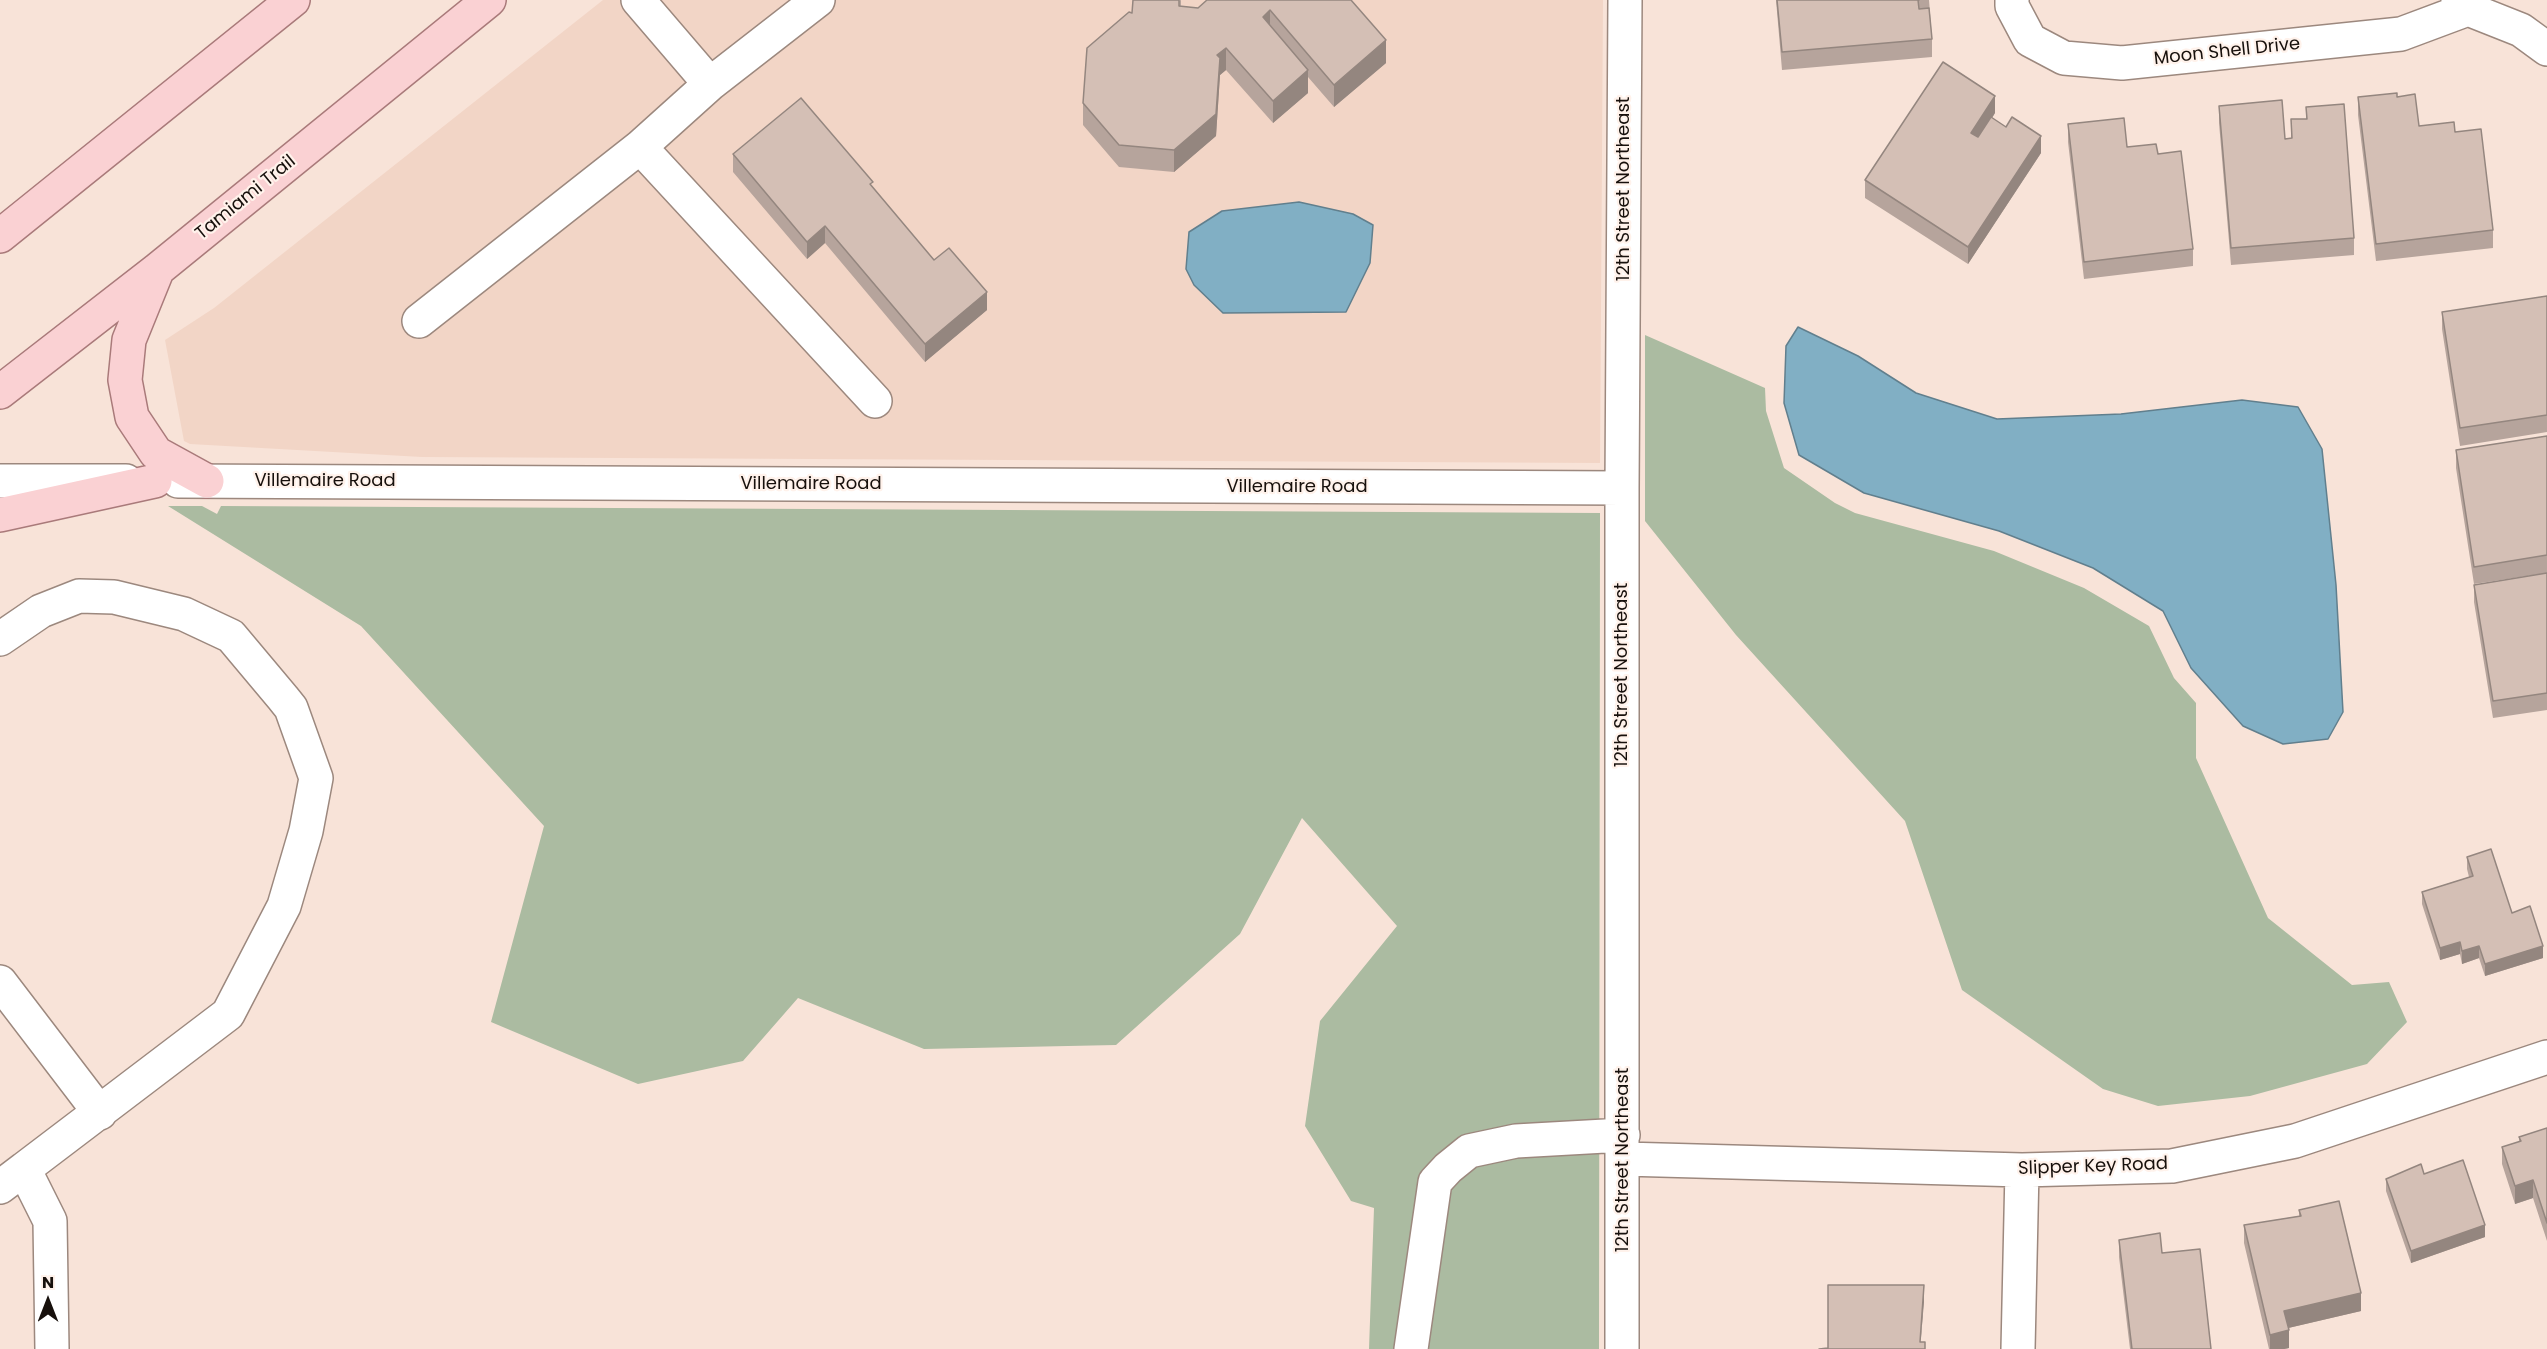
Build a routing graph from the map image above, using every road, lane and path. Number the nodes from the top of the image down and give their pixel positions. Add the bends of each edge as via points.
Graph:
1 (293, 0) edge
2 (489, 0) edge
3 (638, 0) edge
4 (818, 0) edge
5 (1625, 0) edge
6 (2012, 0) edge
7 (2463, 4) edge
8 (2547, 49) edge
9 (710, 84) junction
10 (640, 147) junction
11 (0, 236) edge
12 (157, 270) junction
13 (419, 321) dead end
14 (0, 392) edge
15 (875, 401) dead end
16 (0, 480) edge
17 (155, 480) junction
18 (207, 480) junction
19 (1622, 488) junction
20 (0, 515) edge
21 (0, 639) edge
22 (0, 982) edge
23 (2547, 1057) edge
24 (100, 1113) junction
25 (1623, 1147) junction
26 (2022, 1170) junction
27 (12, 1178) edge
28 (52, 1349) edge
29 (1411, 1349) edge
30 (1622, 1349) edge
31 (2018, 1349) edge

1 - 11 main road
2 - 12 main road, Tamiami Trail
3 - 9 street
4 - 9 street
5 - 19 street, 12th Street Northeast
6 - 7 street, Moon Shell Drive via 2030,40 2064,58 2122,63 2401,34
7 - 8 street, Moon Shell Drive via 2521,30
9 - 10 street
10 - 13 street
10 - 15 street
12 - 14 main road, Tamiami Trail
12 - 18 main road via 129,340 125,380 132,417 156,453
16 - 17 street, Villemaire Road
17 - 18 street, Villemaire Road
17 - 20 main road
18 - 19 street, Villemaire Road
19 - 25 street, 12th Street Northeast
21 - 24 street via 41,610 79,596 114,597 184,614 231,636 283,698 291,708 316,778 306,831 284,906 228,1014
22 - 24 street
23 - 26 street, Slipper Key Road via 2295,1141 2172,1166
24 - 27 street
25 - 26 street, Slipper Key Road
25 - 29 street, Slipper Key Road via 1516,1141 1469,1151 1448,1168 1436,1182
25 - 30 street, 12th Street Northeast
26 - 31 street
27 - 28 street via 50,1221

